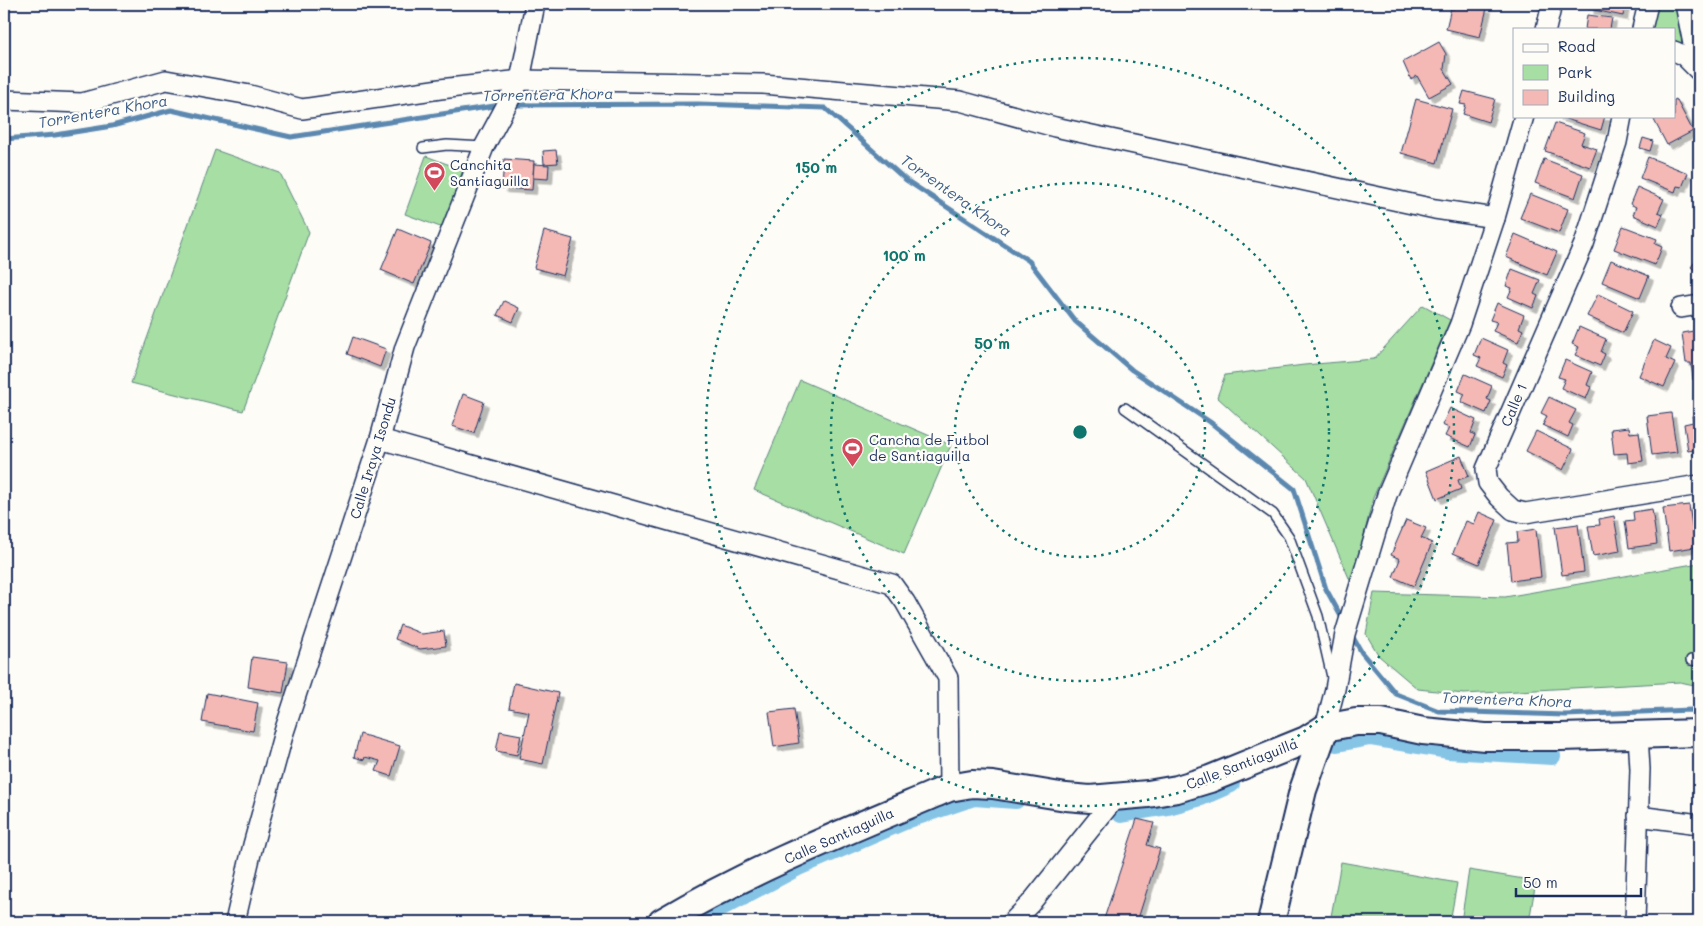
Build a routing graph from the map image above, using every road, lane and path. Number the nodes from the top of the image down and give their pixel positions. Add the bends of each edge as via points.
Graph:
1 (535, 4) edge
2 (1552, 4) edge
3 (1648, 4) edge
4 (1685, 4) edge
5 (1546, 28) edge
6 (1642, 28) edge
7 (1676, 52) edge
8 (1699, 70) edge
9 (516, 88) junction
10 (4, 100) edge
11 (1523, 118) edge
12 (1622, 118) edge
13 (484, 147) junction
14 (423, 148) dead end
15 (1495, 218) junction
16 (1125, 408) dead end
17 (380, 439) junction
18 (1699, 485) edge
19 (1335, 689) junction
20 (1325, 728) junction
21 (1699, 733) edge
22 (1638, 735) junction
23 (949, 788) junction
24 (1115, 798) junction
25 (1638, 816) junction
26 (1699, 824) edge
27 (235, 922) edge
28 (662, 922) edge
29 (1012, 922) edge
30 (1271, 922) edge
31 (1635, 922) edge

1 - 9 street, Calle Iraya Isondu
2 - 5 street
3 - 6 street
4 - 8 street
7 - 8 street via 1683,54
9 - 10 street via 440,89 302,108 166,80 82,103
9 - 13 street, Calle Iraya Isondu
9 - 15 street via 763,84 960,101 1055,127 1426,207
11 - 15 street
12 - 18 street, Calle 1 via 1584,244 1486,469 1488,483 1513,510 1525,513
13 - 14 lane via 446,145
13 - 17 street, Calle Iraya Isondu via 406,347
15 - 19 street via 1460,324 1387,496 1345,634
16 - 19 lane via 1273,514 1289,536 1318,616
17 - 23 street via 892,584 948,678
17 - 27 street, Calle Iraya Isondu via 284,732
19 - 20 street
20 - 22 street, Calle Santiaguilla via 1356,722 1381,722 1423,731 1485,737
20 - 24 street, Calle Santiaguilla via 1306,740 1210,779 1177,789
20 - 30 street via 1303,790
21 - 22 street, Calle Santiaguilla
22 - 25 street
23 - 24 street, Calle Santiaguilla via 993,785 1066,797
23 - 28 street, Calle Santiaguilla via 752,874
24 - 29 street
25 - 26 street
25 - 31 street

